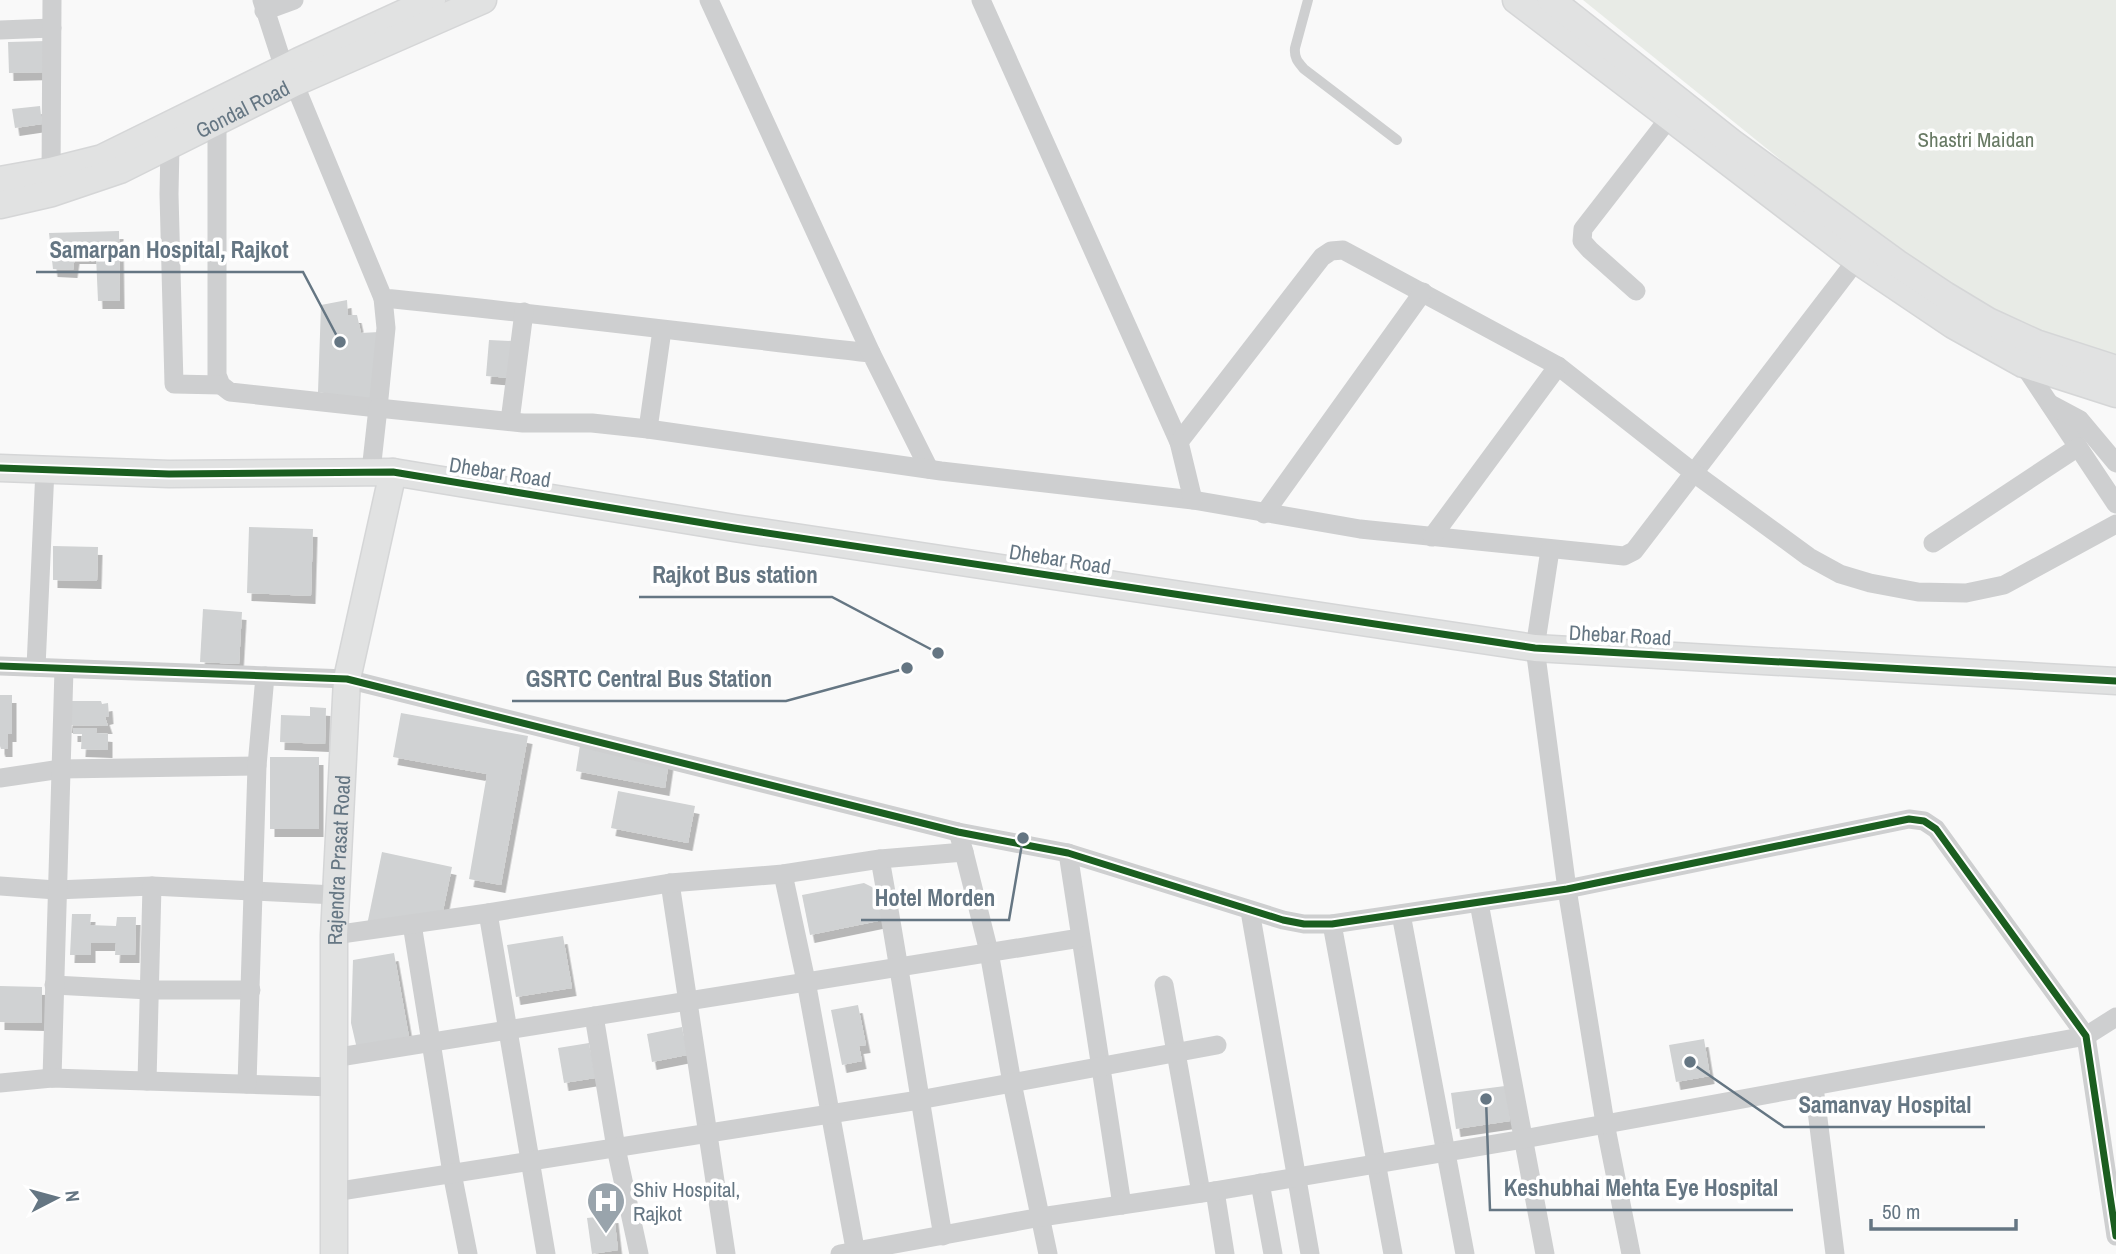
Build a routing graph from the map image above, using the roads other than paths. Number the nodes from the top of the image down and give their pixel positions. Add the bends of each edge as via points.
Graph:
1 (52, 0) edge
2 (294, 0) edge
3 (432, 0) edge
4 (483, 0) edge
5 (709, 0) edge
6 (981, 0) edge
7 (1308, 0) edge
8 (1516, 0) edge
9 (1551, 0) edge
10 (263, 5) edge
11 (52, 28) junction
12 (0, 30) edge
13 (289, 76) junction
14 (1670, 117) junction
15 (217, 121) junction
16 (1397, 140) dead end
17 (170, 145) junction
18 (51, 182) junction
19 (0, 195) edge
20 (1863, 252) junction
21 (1636, 291) dead end
22 (1423, 292) junction
23 (383, 298) junction
24 (524, 312) junction
25 (662, 330) junction
26 (871, 353) junction
27 (2024, 364) junction
28 (1558, 366) junction
29 (2116, 369) edge
30 (221, 385) junction
31 (2116, 394) edge
32 (2050, 403) junction
33 (378, 408) junction
34 (510, 421) junction
35 (648, 429) junction
36 (1179, 442) junction
37 (2078, 447) junction
38 (2116, 463) edge
39 (0, 468) edge
40 (46, 469) junction
41 (929, 469) junction
42 (382, 472) junction
43 (1694, 473) junction
44 (1193, 500) junction
45 (2116, 504) edge
46 (1264, 514) junction
47 (2116, 524) edge
48 (1432, 537) junction
49 (1933, 542) dead end
50 (1550, 550) junction
51 (1535, 648) junction
52 (0, 666) edge
53 (36, 667) junction
54 (64, 669) junction
55 (265, 676) junction
56 (348, 679) junction
57 (2116, 681) edge
58 (257, 766) junction
59 (61, 769) junction
60 (0, 778) edge
61 (958, 832) junction
62 (964, 852) junction
63 (1068, 853) junction
64 (880, 859) junction
65 (783, 874) junction
66 (670, 883) junction
67 (0, 886) edge
68 (152, 886) junction
69 (1567, 889) junction
70 (56, 890) junction
71 (253, 890) junction
72 (335, 895) junction
73 (1479, 903) junction
74 (1250, 911) junction
75 (488, 913) junction
76 (1401, 914) junction
77 (412, 924) junction
78 (1332, 924) junction
79 (334, 935) junction
80 (1080, 938) junction
81 (989, 952) junction
82 (900, 968) junction
83 (806, 981) junction
84 (54, 985) junction
85 (1164, 985) dead end
86 (149, 990) junction
87 (251, 990) junction
88 (687, 1000) junction
89 (594, 1016) junction
90 (2116, 1017) edge
91 (509, 1030) junction
92 (2086, 1037) junction
93 (431, 1042) junction
94 (1217, 1045) dead end
95 (1176, 1052) junction
96 (333, 1058) junction
97 (1100, 1065) junction
98 (51, 1078) junction
99 (147, 1081) junction
100 (0, 1083) edge
101 (1012, 1083) junction
102 (247, 1084) junction
103 (333, 1087) junction
104 (1814, 1087) junction
105 (919, 1100) junction
106 (829, 1114) junction
107 (1605, 1124) junction
108 (708, 1133) junction
109 (1524, 1139) junction
110 (616, 1147) junction
111 (1446, 1151) junction
112 (529, 1161) junction
113 (1377, 1163) junction
114 (452, 1173) junction
115 (1295, 1176) junction
116 (1259, 1183) junction
117 (334, 1192) junction
118 (1208, 1192) junction
119 (1122, 1205) junction
120 (1041, 1217) junction
121 (943, 1236) junction
122 (2116, 1236) edge
123 (850, 1253) edge
124 (334, 1254) edge
125 (468, 1254) edge
126 (546, 1254) edge
127 (639, 1254) edge
128 (726, 1254) edge
129 (1048, 1254) edge
130 (1225, 1254) edge
131 (1273, 1254) edge
132 (1310, 1254) edge
133 (1393, 1254) edge
134 (1465, 1254) edge
135 (1545, 1254) edge
136 (1631, 1254) edge
137 (1835, 1254) edge

1 - 11 street
2 - 10 street
3 - 13 street, Gondal Road
4 - 13 street, Gondal Road
5 - 26 street
6 - 36 street
7 - 16 lane via 1295,48 1297,62
8 - 14 street
9 - 20 street
10 - 13 street
11 - 12 street
11 - 18 street
13 - 15 street, Gondal Road
13 - 18 street, Gondal Road via 160,128
13 - 23 street
14 - 20 street
14 - 21 street via 1583,229 1582,240 1590,250
15 - 17 street, Gondal Road
15 - 30 street via 217,375
17 - 18 street, Gondal Road via 120,170
17 - 30 street via 174,384
18 - 19 street, Gondal Road
20 - 27 street via 1953,325
20 - 29 street via 1988,321 2036,343
20 - 43 street
22 - 28 street
22 - 36 street via 1343,250 1321,257
22 - 46 street
23 - 24 street
23 - 33 street via 386,328
24 - 25 street
24 - 34 street
25 - 26 street
25 - 35 street
26 - 41 street
27 - 31 street
27 - 32 street
28 - 43 street
28 - 48 street
30 - 33 street via 230,392
32 - 37 street
32 - 38 street via 2080,420
33 - 34 street
33 - 42 street
34 - 35 street
35 - 41 street
36 - 44 street
37 - 45 street
37 - 49 street
39 - 40 street, Dhebar Road
40 - 42 street, Dhebar Road via 169,474
40 - 53 street
41 - 44 street
42 - 51 street, Dhebar Road
42 - 56 street, Rajendra Prasat Road
43 - 47 street via 1809,557 1840,574 1918,592 1966,593 2004,584
43 - 50 street via 1634,551 1612,557
44 - 46 street
46 - 48 street
48 - 50 street
50 - 51 street
51 - 57 street, Dhebar Road
51 - 69 street
52 - 53 street
53 - 54 street
54 - 55 street
54 - 59 street
55 - 56 street
55 - 58 street
56 - 61 street
56 - 72 street, Rajendra Prasat Road
58 - 59 street
58 - 71 street
59 - 60 street
59 - 70 street
61 - 62 street
61 - 63 street
62 - 64 street
62 - 81 street
63 - 74 street
63 - 80 street
64 - 65 street
64 - 82 street
65 - 66 street
65 - 83 street
66 - 75 street
66 - 88 street
67 - 70 street
68 - 70 street
68 - 71 street
68 - 86 street
69 - 73 street
69 - 92 street via 1909,819 1924,821 1936,829
69 - 107 street
70 - 84 street
71 - 72 street
71 - 87 street
72 - 79 street, Rajendra Prasat Road
73 - 76 street
73 - 109 street
74 - 78 street via 1304,924
74 - 115 street
75 - 77 street
75 - 91 street
76 - 78 street
76 - 111 street
77 - 79 street
77 - 93 street
78 - 113 street
79 - 96 street, Rajendra Prasat Road
80 - 81 street
80 - 97 street
81 - 82 street
81 - 101 street
82 - 83 street
82 - 105 street
83 - 88 street
83 - 106 street
84 - 86 street
84 - 98 street
85 - 95 street
86 - 87 street
86 - 99 street
87 - 102 street
88 - 89 street
88 - 108 street
89 - 91 street
89 - 110 street
90 - 92 street
91 - 93 street
91 - 112 street
92 - 104 street
92 - 122 street
93 - 96 street
93 - 114 street
94 - 95 street
95 - 97 street
95 - 118 street
96 - 103 street, Rajendra Prasat Road
97 - 101 street
97 - 119 street
98 - 99 street
98 - 100 street
99 - 102 street
101 - 105 street
101 - 120 street
102 - 103 street
103 - 117 street, Rajendra Prasat Road
104 - 107 street
104 - 137 street
105 - 106 street
105 - 121 street
106 - 108 street
106 - 123 street
107 - 109 street
107 - 136 street
108 - 110 street
108 - 128 street
109 - 111 street
109 - 135 street
110 - 112 street
110 - 127 street
111 - 113 street
111 - 134 street
112 - 114 street
112 - 126 street
113 - 115 street
113 - 133 street
114 - 117 street
114 - 125 street
115 - 116 street
115 - 132 street
116 - 118 street
116 - 131 street
117 - 124 street, Rajendra Prasat Road
118 - 119 street
118 - 130 street
119 - 120 street
120 - 121 street
120 - 129 street
121 - 123 street

